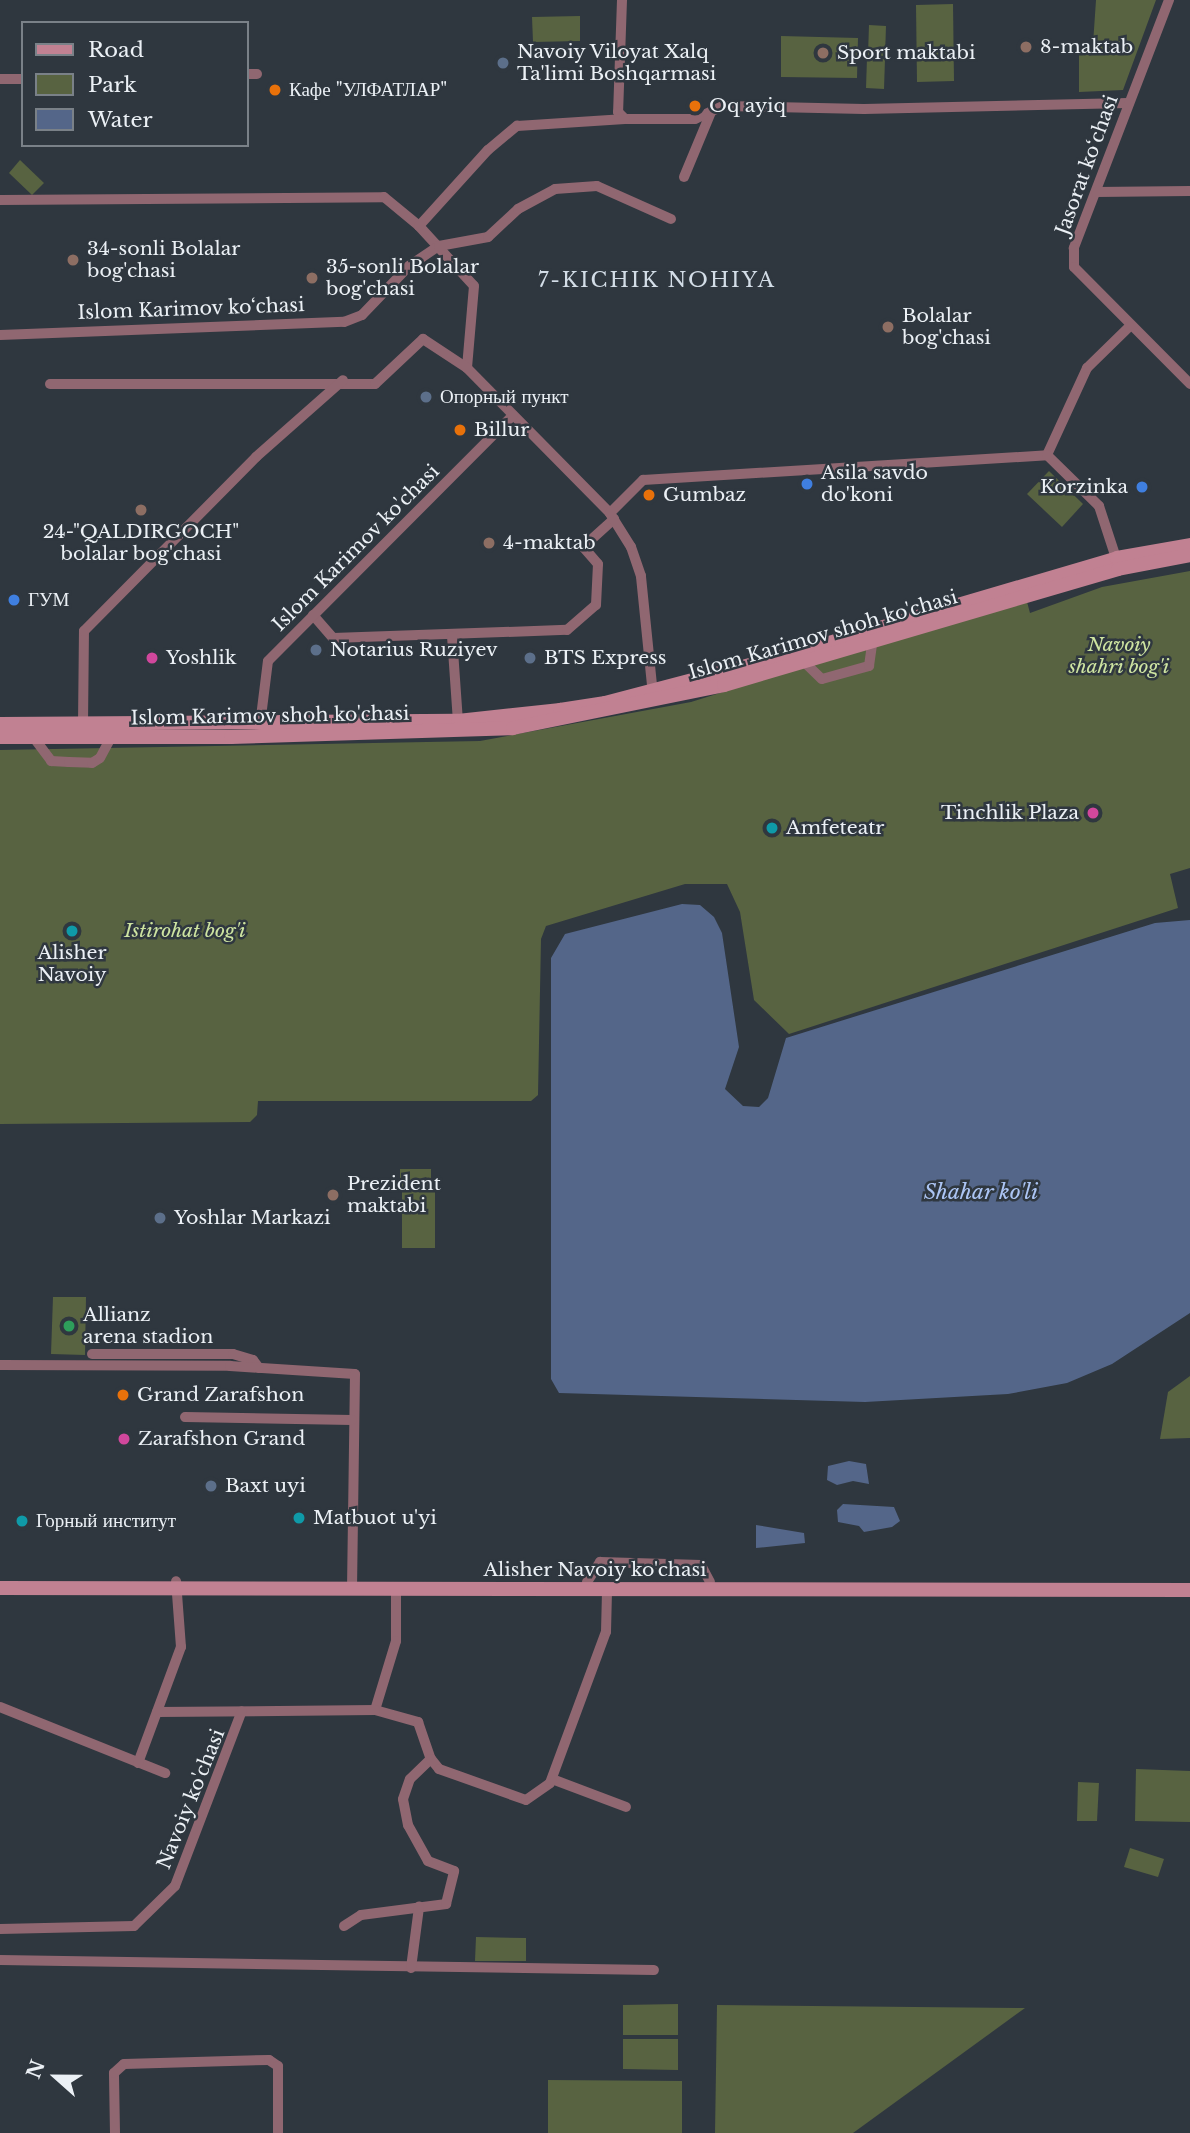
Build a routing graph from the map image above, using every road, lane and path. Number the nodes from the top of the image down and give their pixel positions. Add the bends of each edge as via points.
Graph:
1 (622, 0) edge
2 (1169, 0) edge
3 (0, 79) edge
4 (21, 79) edge
5 (1128, 103) junction
6 (711, 112) junction
7 (625, 119) junction
8 (684, 177) dead end
9 (1190, 191) edge
10 (1096, 192) junction
11 (0, 200) edge
12 (671, 219) dead end
13 (419, 226) junction
14 (439, 246) junction
15 (1129, 327) junction
16 (0, 335) edge
17 (467, 368) junction
18 (343, 380) junction
19 (50, 384) dead end
20 (1190, 384) edge
21 (513, 415) junction
22 (1047, 455) junction
23 (612, 516) junction
24 (1190, 545) edge
25 (1190, 555) edge
26 (1118, 563) junction
27 (313, 615) junction
28 (452, 636) junction
29 (874, 636) junction
30 (799, 657) junction
31 (653, 696) junction
32 (458, 721) junction
33 (0, 724) edge
34 (83, 724) junction
35 (260, 724) junction
36 (30, 730) junction
37 (0, 737) edge
38 (111, 737) junction
39 (92, 1354) dead end
40 (0, 1366) edge
41 (259, 1368) junction
42 (185, 1417) dead end
43 (352, 1420) junction
44 (0, 1580) edge
45 (1190, 1581) edge
46 (710, 1582) junction
47 (176, 1585) junction
48 (352, 1585) junction
49 (597, 1586) junction
50 (759, 1586) junction
51 (1142, 1586) junction
52 (0, 1588) edge
53 (396, 1589) junction
54 (1190, 1590) edge
55 (0, 1707) edge
56 (375, 1710) junction
57 (242, 1711) junction
58 (157, 1712) junction
59 (431, 1759) junction
60 (138, 1763) junction
61 (165, 1773) dead end
62 (552, 1779) junction
63 (626, 1807) dead end
64 (419, 1907) junction
65 (344, 1926) dead end
66 (0, 1929) edge
67 (0, 1960) edge
68 (411, 1968) junction
69 (654, 1970) dead end
70 (115, 2133) edge
71 (278, 2133) edge

1 - 7 street via 618,111
2 - 5 street, Jasorat ko‘chasi
3 - 4 street
5 - 6 street via 864,109 723,106
5 - 10 street, Jasorat ko‘chasi
6 - 7 street via 695,119
6 - 8 street
7 - 13 street via 517,126 488,150
9 - 10 street
10 - 15 street, Jasorat ko‘chasi via 1074,248 1074,267
11 - 13 street via 384,197
12 - 14 street via 597,186 555,189 517,209 488,237
13 - 14 street
14 - 16 street, Islom Karimov ko‘chasi via 409,266 362,315 344,322
14 - 17 street via 474,286
15 - 20 street, Jasorat ko‘chasi
15 - 22 street via 1087,368
17 - 18 street via 423,338 375,384
17 - 21 street
18 - 19 street
18 - 34 street via 256,457 84,631
21 - 23 street
21 - 27 street, Islom Karimov ko'chasi
22 - 23 street via 643,480
22 - 26 street via 1099,506
23 - 28 street via 583,547 598,564 596,605 567,630
23 - 31 street via 631,547 641,576
24 - 26 main road, Islom Karimov shoh ko'chasi
25 - 26 main road, Islom Karimov shoh ko'chasi
26 - 29 main road, Islom Karimov shoh ko'chasi
27 - 28 street via 333,638
27 - 35 street, Islom Karimov ko'chasi via 268,661
28 - 32 street
29 - 30 main road, Islom Karimov shoh ko'chasi
29 - 30 street via 869,666 822,680
30 - 31 main road, Islom Karimov shoh ko'chasi
31 - 32 main road, Islom Karimov shoh ko'chasi
31 - 38 main road, Islom Karimov shoh ko'chasi via 474,732
32 - 35 main road, Islom Karimov shoh ko'chasi
33 - 36 main road, Islom Karimov shoh ko'chasi
34 - 35 main road, Islom Karimov shoh ko'chasi
34 - 36 main road, Islom Karimov shoh ko'chasi
36 - 37 main road, Islom Karimov shoh ko'chasi
36 - 38 main road, Islom Karimov shoh ko'chasi
36 - 38 street via 51,761 92,763 100,758
39 - 41 street via 233,1354 253,1360
40 - 41 street
41 - 43 street via 355,1374
42 - 43 street
43 - 48 street
44 - 47 main road, Alisher Navoiy ko'chasi
45 - 51 main road, Alisher Navoiy ko'chasi
46 - 49 main road, Alisher Navoiy ko'chasi
46 - 49 street via 701,1565 600,1562
46 - 50 main road, Alisher Navoiy ko'chasi
47 - 48 main road, Alisher Navoiy ko'chasi
47 - 52 main road, Alisher Navoiy ko'chasi
47 - 58 street via 181,1647
48 - 49 main road, Alisher Navoiy ko'chasi
48 - 53 main road, Alisher Navoiy ko'chasi
49 - 50 main road, Alisher Navoiy ko'chasi
49 - 53 main road, Alisher Navoiy ko'chasi
49 - 62 street via 606,1632
50 - 51 main road, Alisher Navoiy ko'chasi
51 - 54 main road, Alisher Navoiy ko'chasi
53 - 56 street via 396,1641
55 - 60 street, Navoiy ko'chasi
56 - 57 street, Navoiy ko'chasi
56 - 59 street, Navoiy ko'chasi via 418,1722
57 - 58 street, Navoiy ko'chasi
57 - 66 street, Navoiy ko'chasi via 175,1885 134,1926
58 - 60 street
59 - 62 street via 439,1769 526,1800
59 - 64 street via 410,1779 403,1799 408,1825 428,1861 454,1871 446,1904
60 - 61 street, Navoiy ko'chasi
62 - 63 street
64 - 65 street via 361,1915
64 - 68 street
67 - 68 street
68 - 69 street
70 - 71 street via 114,2073 124,2064 243,2060 269,2060 278,2066

